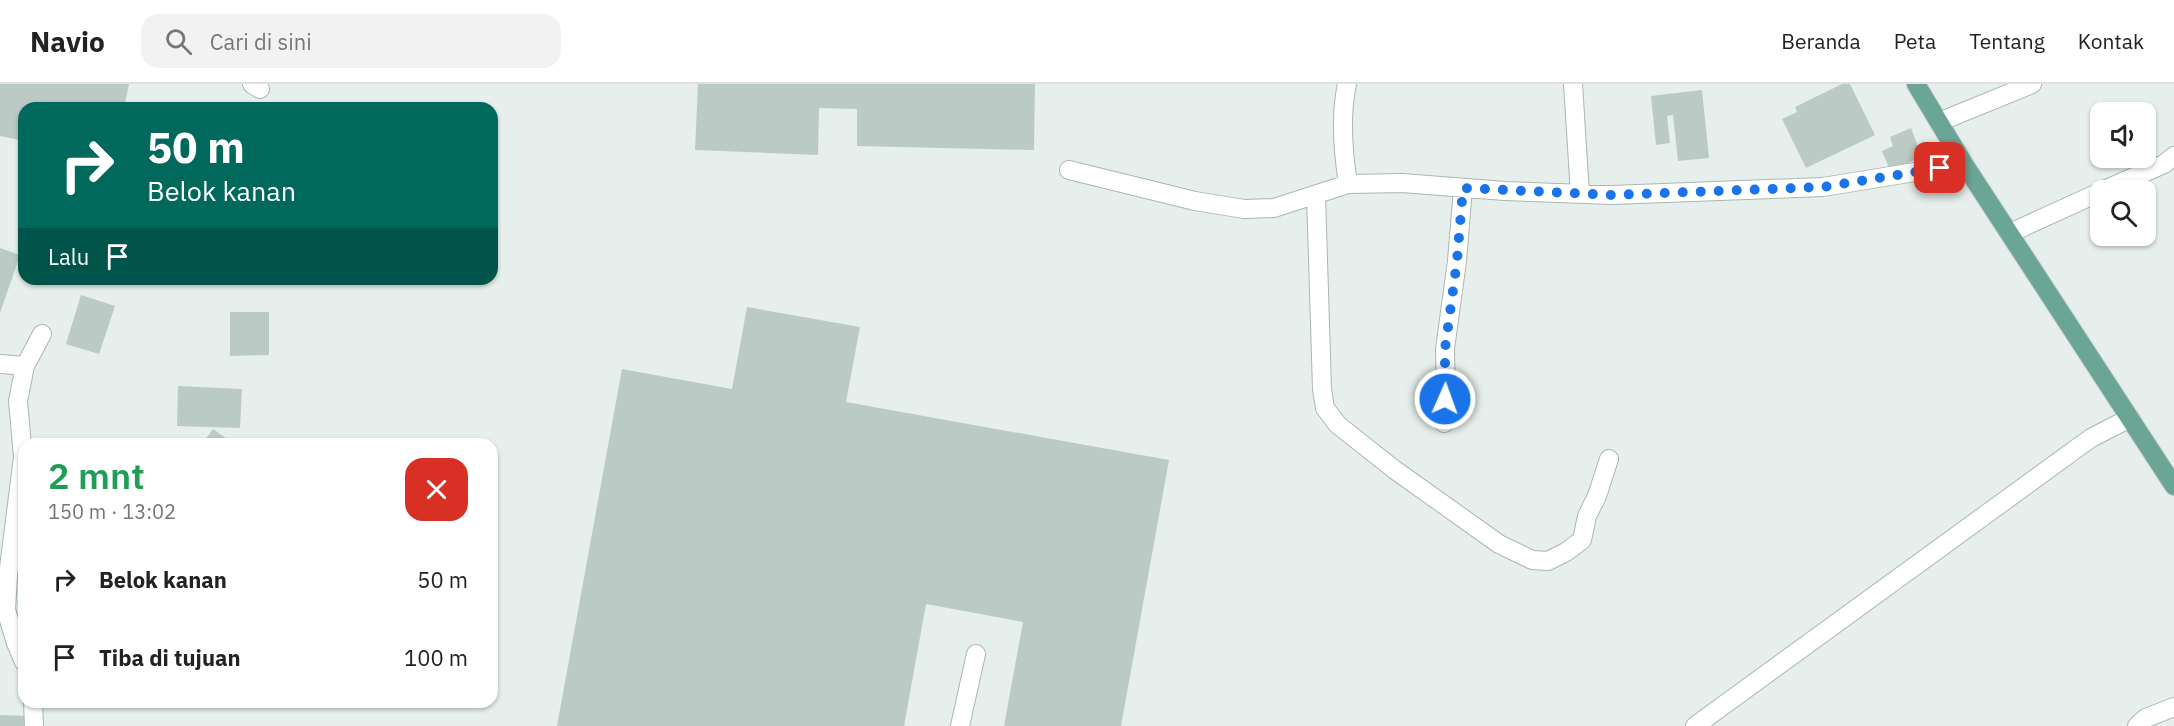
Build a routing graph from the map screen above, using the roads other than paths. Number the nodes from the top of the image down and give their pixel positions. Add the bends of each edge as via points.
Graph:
1 (1347, 84) edge
2 (1573, 84) edge
3 (1916, 84) edge
4 (2031, 84) edge
5 (1939, 122) junction
6 (2174, 156) edge
7 (1964, 164) junction
8 (1068, 170) dead end
9 (2127, 180) edge
10 (1348, 184) junction
11 (1463, 188) junction
12 (1580, 194) junction
13 (1316, 195) junction
14 (2090, 197) edge
15 (2010, 233) junction
16 (42, 334) dead end
17 (0, 364) edge
18 (25, 366) junction
19 (2130, 418) junction
20 (1444, 423) dead end
21 (21, 438) edge
22 (1609, 459) dead end
23 (18, 483) edge
24 (2174, 486) edge
25 (6, 544) edge
26 (18, 648) edge
27 (976, 654) dead end
28 (2174, 707) edge
29 (33, 708) edge
30 (34, 726) edge
31 (960, 726) edge
32 (1695, 726) edge
33 (2137, 726) edge

1 - 10 street via 1344,160
2 - 12 street
3 - 5 main road
4 - 5 street
5 - 7 main road
6 - 9 street
7 - 12 street via 1823,187
7 - 15 main road
8 - 13 street via 1244,209 1274,208
10 - 11 street
10 - 13 street
11 - 12 street
11 - 20 street via 1445,349
13 - 22 street via 1322,389 1325,408 1338,425 1499,544 1532,560 1544,561 1582,540
14 - 15 street
15 - 19 main road
16 - 18 street
17 - 18 street
18 - 21 street via 18,401
19 - 24 main road
19 - 32 street via 2091,438
23 - 25 street
25 - 26 street via 6,610
27 - 31 street
28 - 33 street via 2146,718
29 - 30 street

